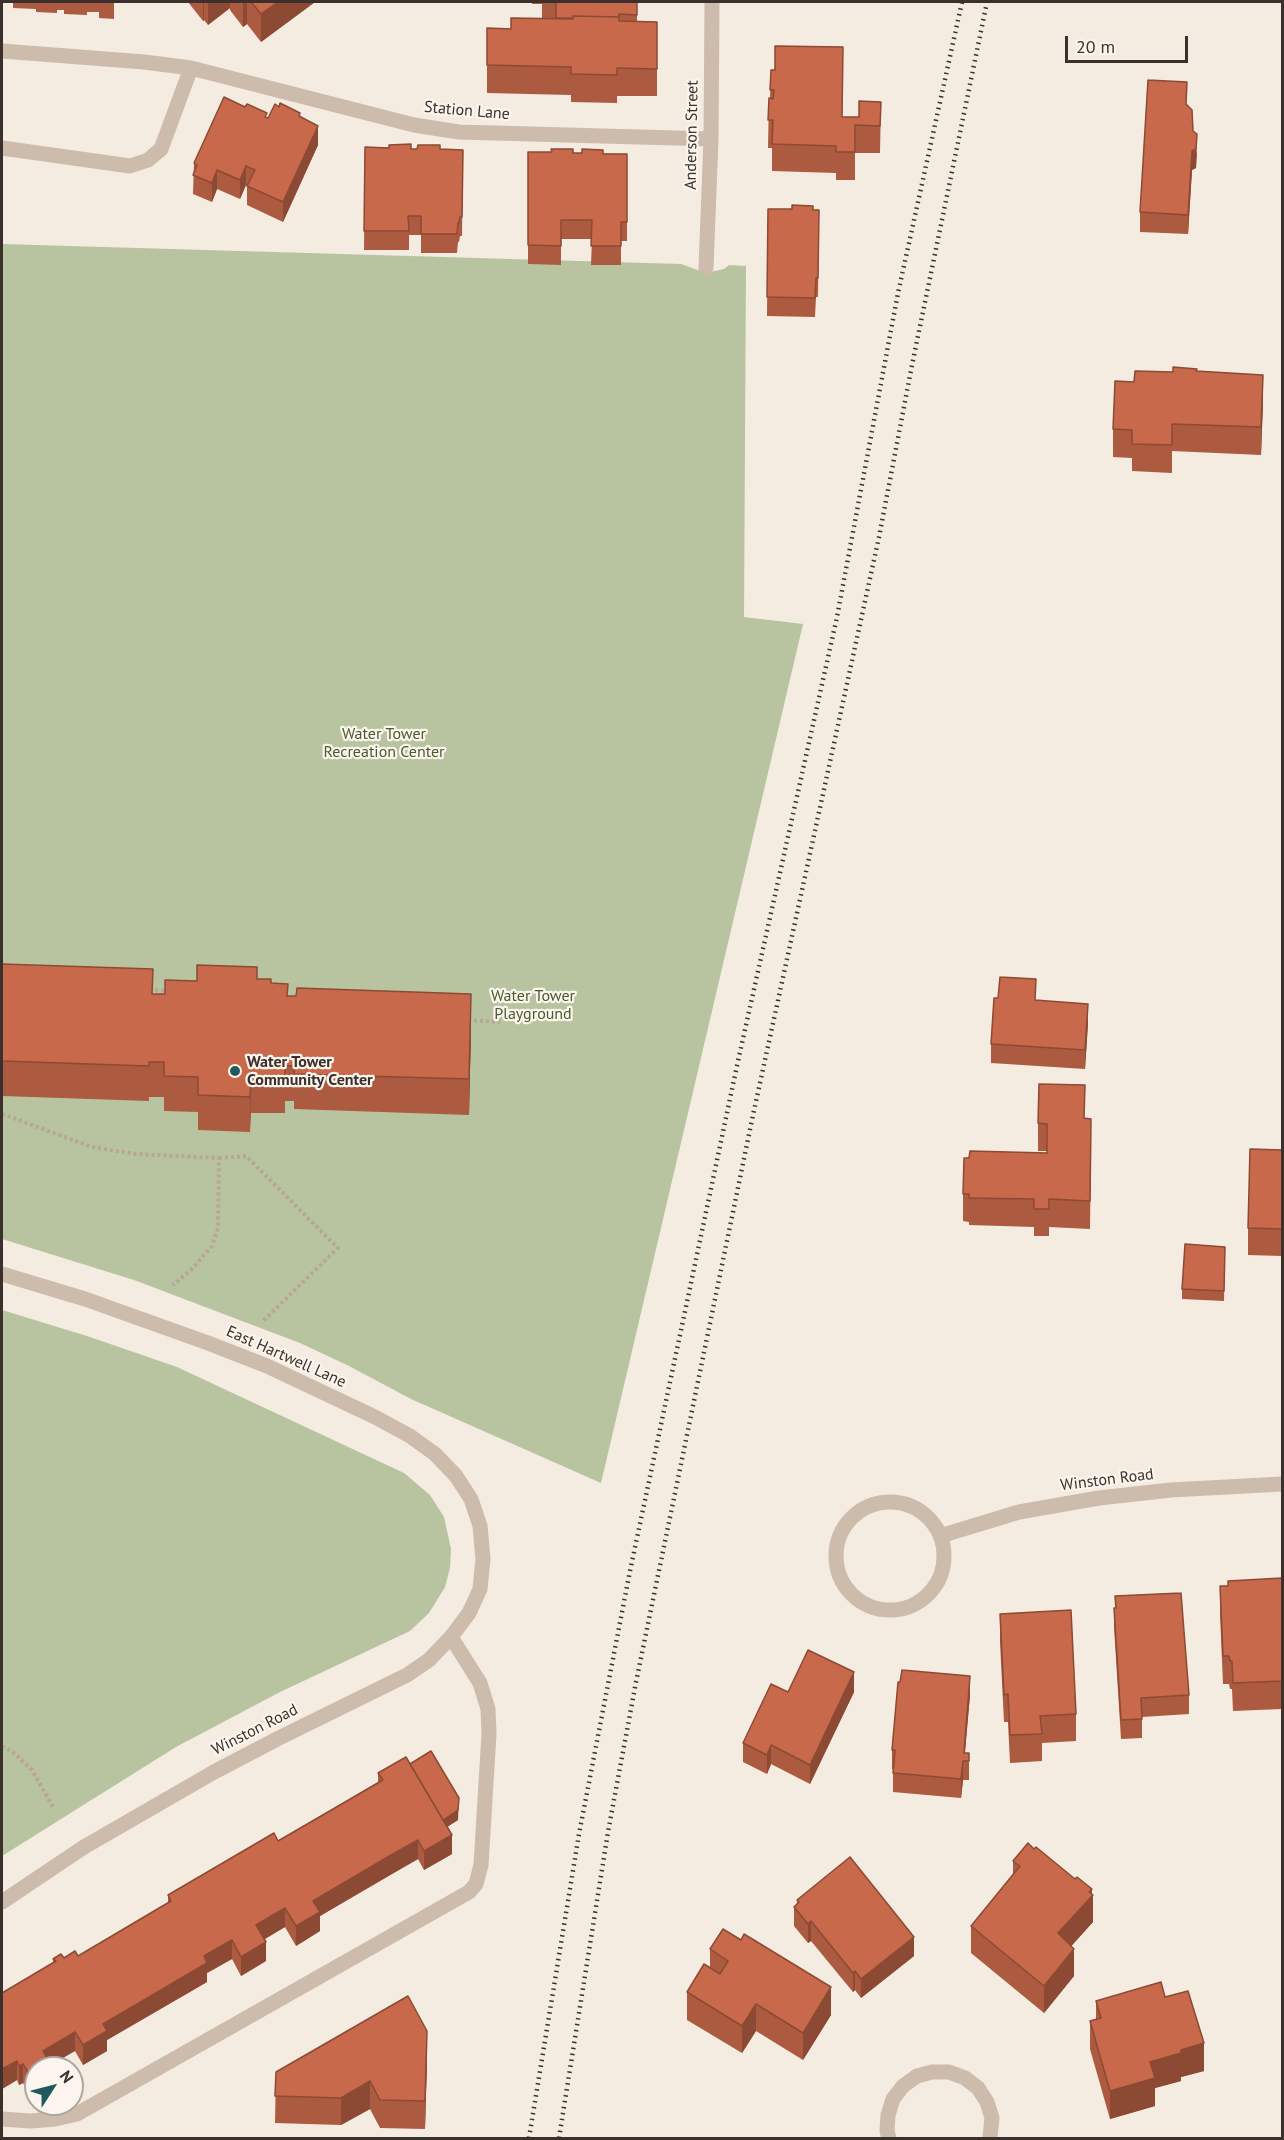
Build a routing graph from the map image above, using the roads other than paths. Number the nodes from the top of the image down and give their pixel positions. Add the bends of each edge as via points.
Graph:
1 (712, 2) edge
2 (2, 51) edge
3 (190, 68) junction
4 (711, 139) junction
5 (2, 148) edge
6 (706, 268) dead end
7 (2, 1274) edge
8 (1282, 1484) edge
9 (940, 1536) junction
10 (483, 1559) joint
11 (451, 1637) junction
12 (2, 1902) edge
13 (2, 2119) edge
14 (889, 2139) edge
15 (990, 2139) edge

1 - 4 street, Anderson Street
2 - 3 street, Station Lane
3 - 4 street, Station Lane via 414,125 459,132
3 - 5 street via 161,149 148,160 130,166
4 - 6 street, Anderson Street
7 - 10 street, East Hartwell Lane via 217,1346 375,1416 410,1436 435,1454 471,1499 480,1526
8 - 9 street, Winston Road via 1099,1498 1019,1512
9 - 9 street via 930,1519 914,1507 875,1503 857,1513 844,1527 836,1546 836,1566 844,1585 858,1599 875,1608 896,1610 915,1604 930,1592 941,1575 944,1555
10 - 11 street, Winston Road via 480,1589
11 - 12 street, Winston Road via 407,1676 214,1772 84,1848
11 - 13 street via 480,1683 488,1708 481,1865 476,1884 469,1892 77,2114 30,2121
14 - 15 street via 888,2115 903,2086 917,2076 949,2072 978,2088 987,2102 992,2118

